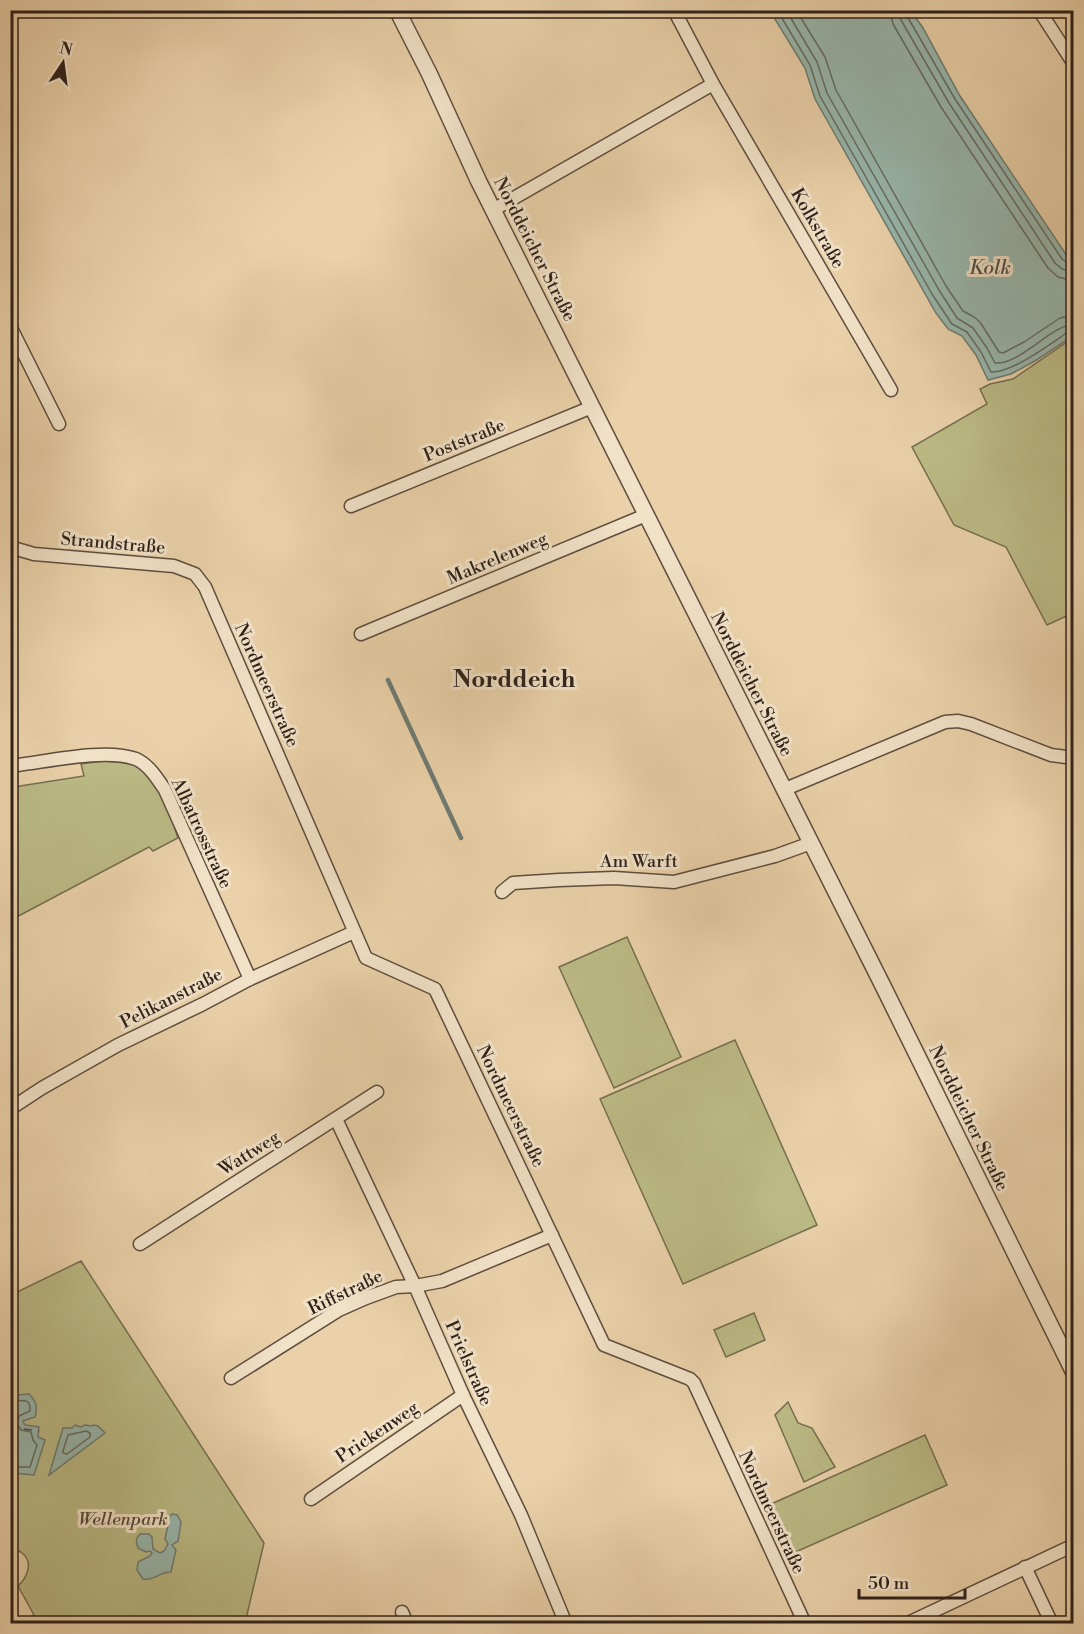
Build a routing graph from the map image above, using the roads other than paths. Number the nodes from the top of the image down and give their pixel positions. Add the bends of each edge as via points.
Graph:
1 (397, 10) edge
2 (674, 10) edge
3 (1039, 10) edge
4 (1074, 64) edge
5 (713, 84) junction
6 (493, 210) junction
7 (10, 326) edge
8 (891, 390) dead end
9 (592, 407) junction
10 (59, 424) dead end
11 (351, 506) dead end
12 (646, 515) junction
13 (10, 548) edge
14 (205, 587) joint
15 (361, 634) dead end
16 (1074, 758) edge
17 (10, 768) edge
18 (783, 789) junction
19 (810, 843) junction
20 (502, 892) dead end
21 (354, 932) junction
22 (250, 979) junction
23 (378, 1092) dead end
24 (10, 1108) edge
25 (336, 1119) junction
26 (552, 1235) junction
27 (140, 1244) dead end
28 (415, 1286) junction
29 (1074, 1373) edge
30 (231, 1378) dead end
31 (463, 1395) junction
32 (311, 1499) dead end
33 (1074, 1545) edge
34 (1025, 1567) junction
35 (566, 1623) edge
36 (805, 1623) edge
37 (906, 1623) edge
38 (1052, 1623) edge

1 - 6 street, Norddeicher Straße
2 - 5 street, Kolkstraße
3 - 4 street
5 - 6 street
5 - 8 street, Kolkstraße
6 - 9 street, Norddeicher Straße
7 - 10 street
9 - 11 street, Poststraße
9 - 12 street, Norddeicher Straße
12 - 15 street, Makrelenweg
12 - 18 street, Norddeicher Straße
13 - 14 street, Strandstraße via 34,554 174,566 195,574
14 - 21 street, Nordmeerstraße
16 - 18 street via 1051,755 971,724 945,722
17 - 22 street, Albatrosstraße via 97,755 137,760 151,770 165,790
18 - 19 street, Norddeicher Straße
19 - 20 street, Am Warft via 674,882 559,880 513,883
19 - 29 street, Norddeicher Straße
21 - 22 street, Pelikanstraße
21 - 26 street, Nordmeerstraße via 366,958 435,989
22 - 24 street, Pelikanstraße via 118,1045
23 - 25 street, Wattweg
25 - 27 street, Wattweg
25 - 28 street, Prielstraße
26 - 28 street, Riffstraße via 442,1281
26 - 36 street, Nordmeerstraße via 604,1345 694,1383
28 - 30 street, Riffstraße via 396,1287 339,1310
28 - 31 street, Prielstraße
31 - 32 street, Prickenweg
31 - 35 street, Prielstraße via 521,1515
33 - 34 street
34 - 37 street
34 - 38 street

